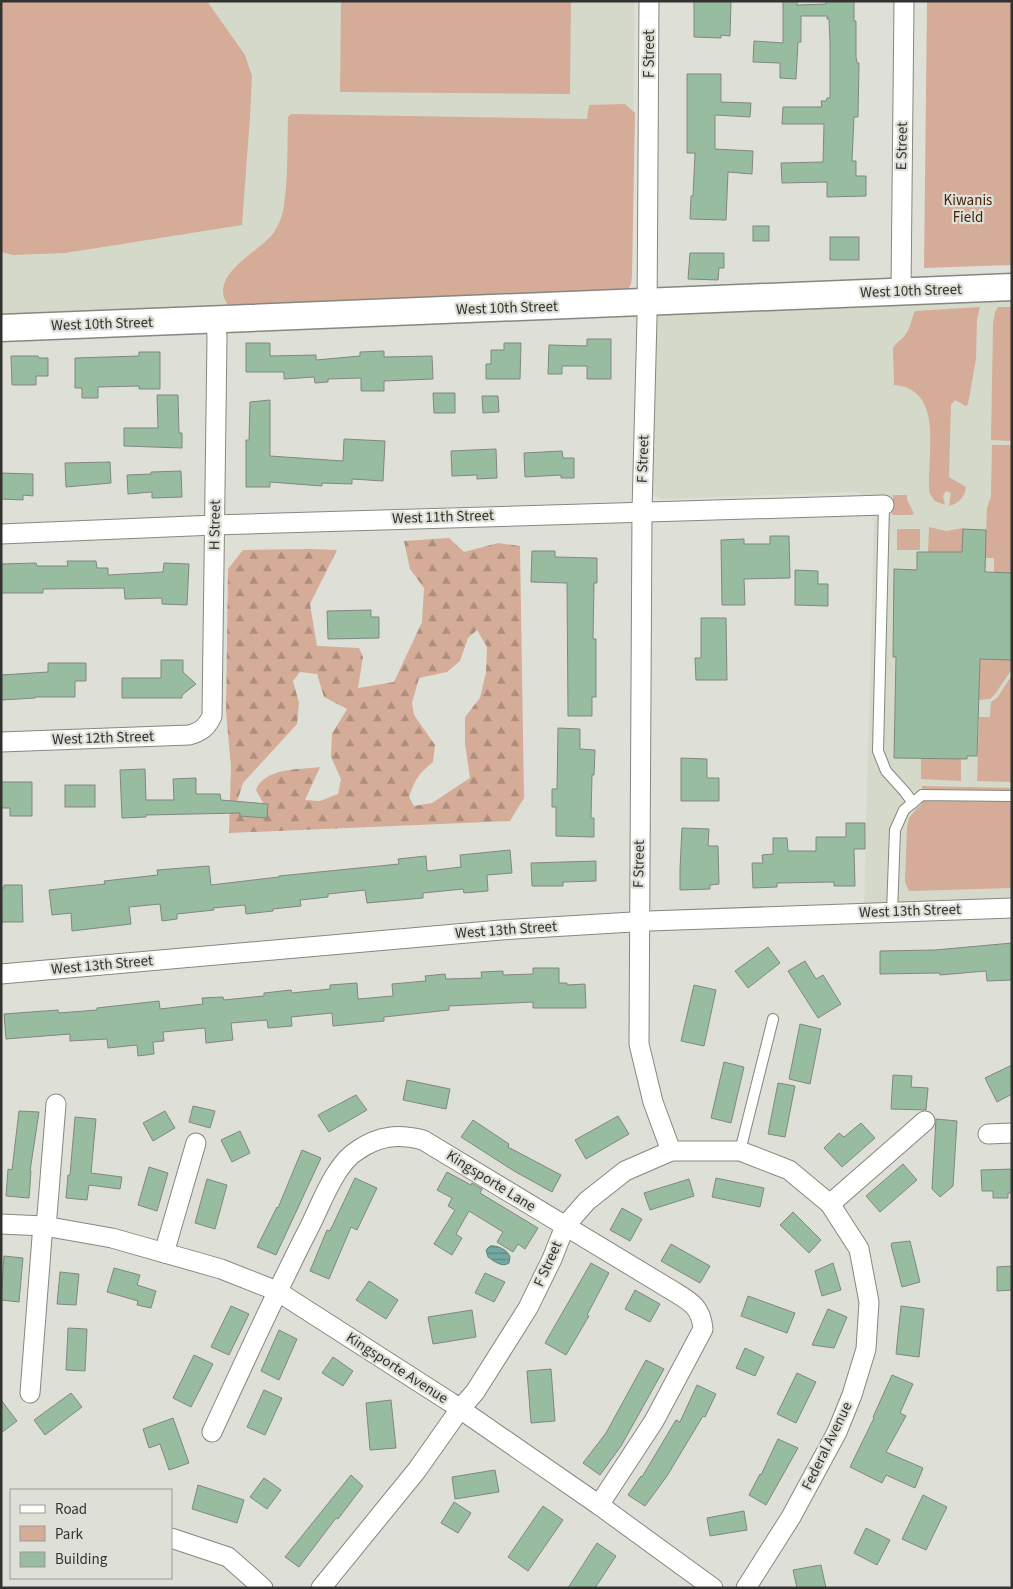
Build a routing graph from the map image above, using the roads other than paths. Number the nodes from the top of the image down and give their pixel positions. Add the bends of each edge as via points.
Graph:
1 (650, 1) edge
2 (904, 1) edge
3 (1012, 287) edge
4 (901, 291) junction
5 (647, 302) junction
6 (216, 320) junction
7 (1, 328) edge
8 (884, 504) joint
9 (642, 511) junction
10 (215, 525) junction
11 (1, 534) edge
12 (204, 728) joint
13 (1, 742) edge
14 (1012, 796) edge
15 (913, 802) junction
16 (1012, 908) edge
17 (892, 912) junction
18 (639, 921) junction
19 (1, 974) edge
20 (774, 1018) dead end
21 (56, 1104) dead end
22 (925, 1121) dead end
23 (1012, 1133) edge
24 (988, 1134) dead end
25 (196, 1143) dead end
26 (671, 1151) junction
27 (740, 1151) junction
28 (830, 1204) junction
29 (1, 1224) edge
30 (44, 1226) junction
31 (565, 1226) junction
32 (164, 1253) junction
33 (277, 1291) junction
34 (30, 1393) dead end
35 (460, 1409) junction
36 (212, 1432) dead end
37 (599, 1505) junction
38 (172, 1538) edge
39 (263, 1588) edge
40 (320, 1588) edge
41 (713, 1588) edge
42 (746, 1588) edge

1 - 5 street, F Street
2 - 4 street, E Street
3 - 4 street, West 10th Street
4 - 5 street, West 10th Street
5 - 6 street, West 10th Street
5 - 9 street, F Street
6 - 7 street, West 10th Street
6 - 10 street, H Street
8 - 9 street, West 11th Street
8 - 15 lane via 878,751 886,771
9 - 10 street, West 11th Street
9 - 18 street, F Street
10 - 11 street, West 11th Street
10 - 12 street, H Street via 212,716
12 - 13 street, West 12th Street via 189,735
14 - 15 lane via 922,795
15 - 17 lane via 904,810 895,830
16 - 17 street, West 13th Street
17 - 18 street, West 13th Street
18 - 19 street, West 13th Street
18 - 26 street, F Street via 639,1044 653,1102
20 - 27 lane
21 - 30 street
22 - 28 street
23 - 24 street
25 - 32 street
26 - 27 street, Federal Avenue
26 - 31 street, F Street via 625,1171 588,1201
27 - 28 street, Federal Avenue via 789,1170
28 - 42 street, Federal Avenue via 859,1248 869,1302 866,1349 837,1432 792,1517
29 - 30 street, Kingsporte Avenue
30 - 32 street, Kingsporte Avenue via 112,1238
30 - 34 street
31 - 33 street, Kingsporte Lane via 423,1140 403,1135 379,1139 357,1150 340,1166
31 - 35 street, F Street via 528,1308 475,1392
31 - 37 street, Kingsporte Lane via 693,1304 702,1317 702,1329 658,1412
32 - 33 street, Kingsporte Avenue via 221,1269
33 - 35 street, Kingsporte Avenue
33 - 36 street, Kingsporte Lane
35 - 37 street, Kingsporte Avenue
35 - 40 street, F Street via 417,1470
37 - 41 street, Kingsporte Avenue
38 - 39 street via 228,1556

